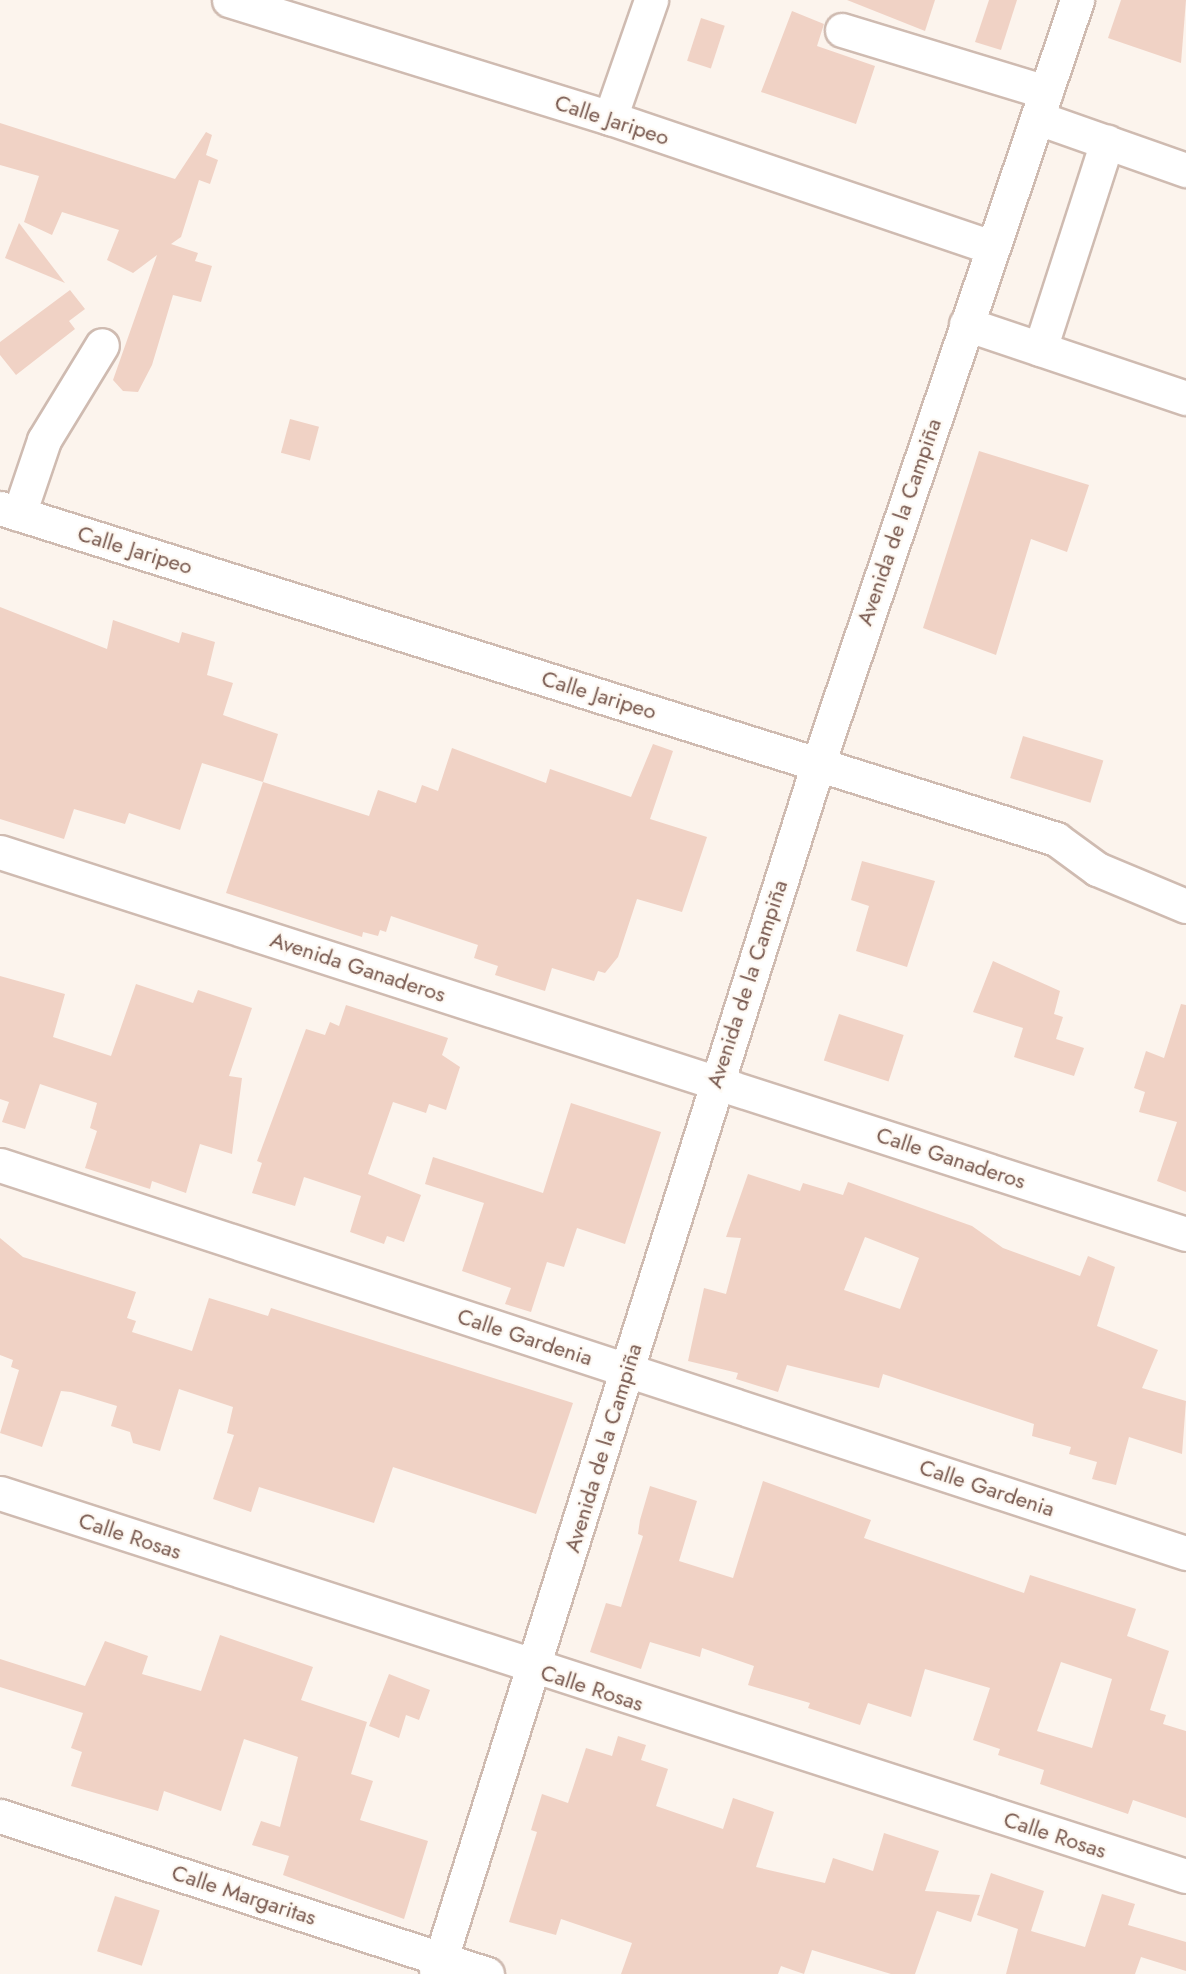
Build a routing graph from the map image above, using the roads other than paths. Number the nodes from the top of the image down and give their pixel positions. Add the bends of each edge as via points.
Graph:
1 (230, 0) edge
2 (651, 0) edge
3 (1077, 0) edge
4 (842, 30) dead end
5 (1042, 105) junction
6 (610, 118) junction
7 (1107, 142) junction
8 (1186, 170) edge
9 (992, 247) junction
10 (966, 324) junction
11 (102, 345) dead end
12 (1040, 349) junction
13 (1186, 398) edge
14 (10, 511) edge
15 (818, 764) junction
16 (0, 852) edge
17 (1186, 906) edge
18 (715, 1082) junction
19 (0, 1165) edge
20 (1186, 1234) edge
21 (627, 1370) junction
22 (0, 1493) edge
23 (1186, 1553) edge
24 (535, 1670) junction
25 (0, 1816) edge
26 (1186, 1876) edge
27 (439, 1967) edge
28 (487, 1974) edge

1 - 6 street, Calle Jaripeo
2 - 6 street
3 - 5 street, Avenida de la Campiña
4 - 5 street
5 - 7 street
5 - 9 street, Avenida de la Campiña
6 - 9 street, Calle Jaripeo
7 - 8 street
7 - 12 street
9 - 10 street, Avenida de la Campiña
10 - 12 street
10 - 15 street, Avenida de la Campiña
11 - 14 street via 44,440
12 - 13 street
14 - 15 street, Calle Jaripeo
15 - 17 street, Calle Jaripeo via 1056,839 1097,869
15 - 18 street, Avenida de la Campiña
16 - 18 street, Avenida Ganaderos
18 - 20 street, Calle Ganaderos
18 - 21 street, Avenida de la Campiña
19 - 21 street, Calle Gardenia
21 - 23 street, Calle Gardenia
21 - 24 street, Avenida de la Campiña
22 - 24 street, Calle Rosas
24 - 26 street, Calle Rosas
24 - 27 street, Avenida de la Campiña
25 - 27 street, Calle Margaritas
27 - 28 street, Calle Margaritas

